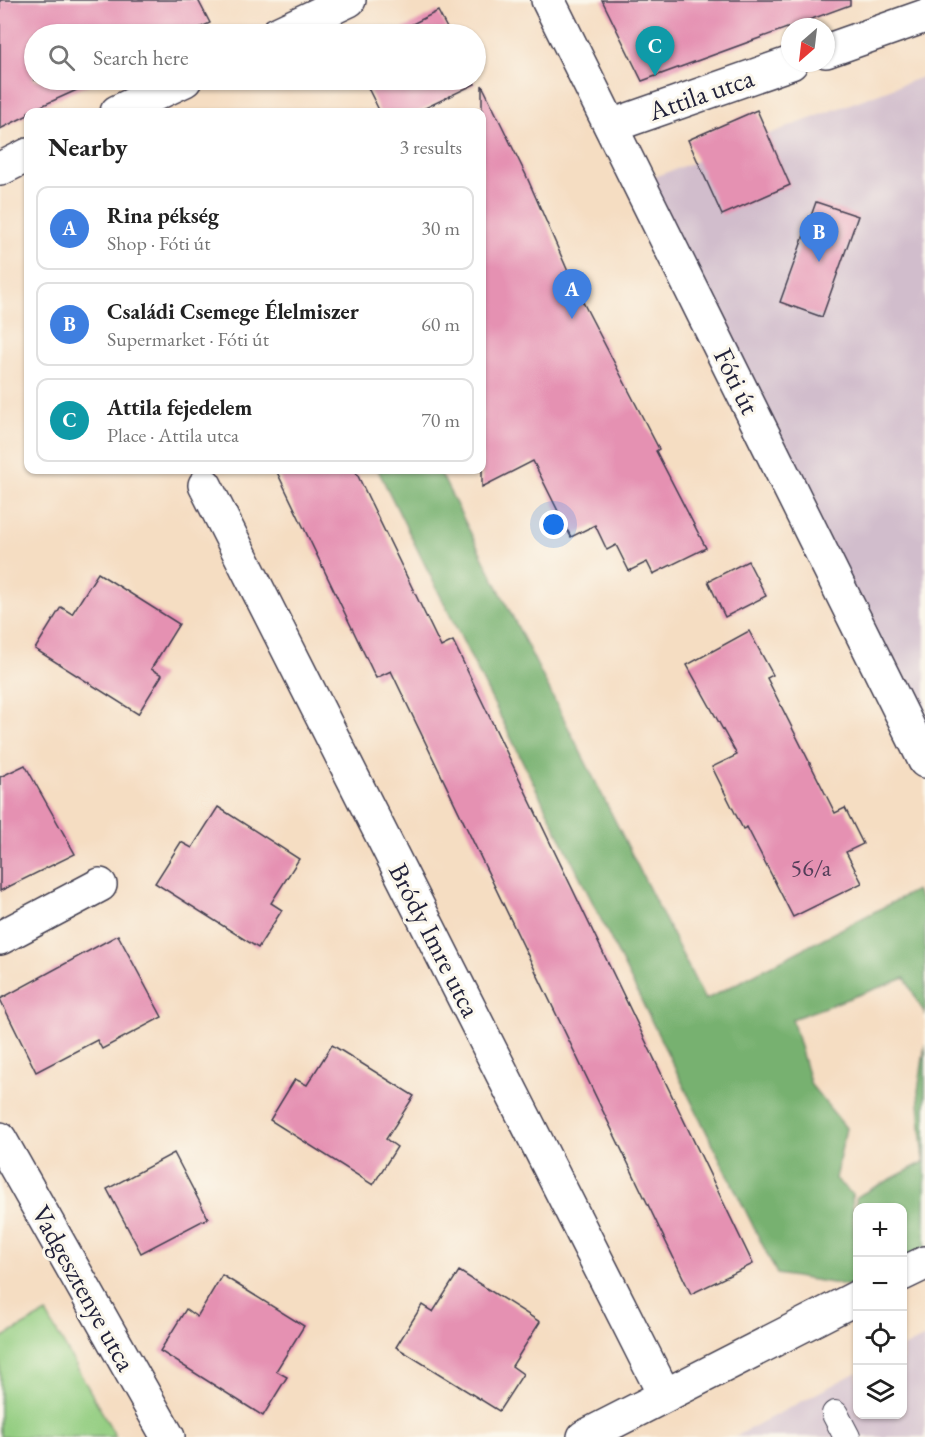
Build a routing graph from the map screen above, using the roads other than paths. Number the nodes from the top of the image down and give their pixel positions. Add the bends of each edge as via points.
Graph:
1 (348, 0) edge
2 (548, 0) edge
3 (925, 16) edge
4 (299, 24) edge
5 (835, 48) edge
6 (781, 66) edge
7 (164, 90) edge
8 (126, 108) edge
9 (611, 126) junction
10 (24, 157) edge
11 (0, 169) edge
12 (205, 485) dead end
13 (925, 761) edge
14 (100, 885) dead end
15 (0, 938) edge
16 (0, 1139) edge
17 (925, 1263) edge
18 (907, 1272) edge
19 (853, 1300) edge
20 (664, 1394) junction
21 (835, 1414) dead end
22 (168, 1437) edge
23 (584, 1437) edge
24 (847, 1437) edge

1 - 4 street
2 - 9 street, Fóti út
3 - 5 street
6 - 9 street, Attila utca
7 - 8 street
9 - 13 street, Fóti út
10 - 11 street
12 - 20 street, Bródy Imre utca
14 - 15 street
16 - 22 street, Vadgesztenye utca
17 - 18 street
19 - 20 street
20 - 23 street
21 - 24 lane

